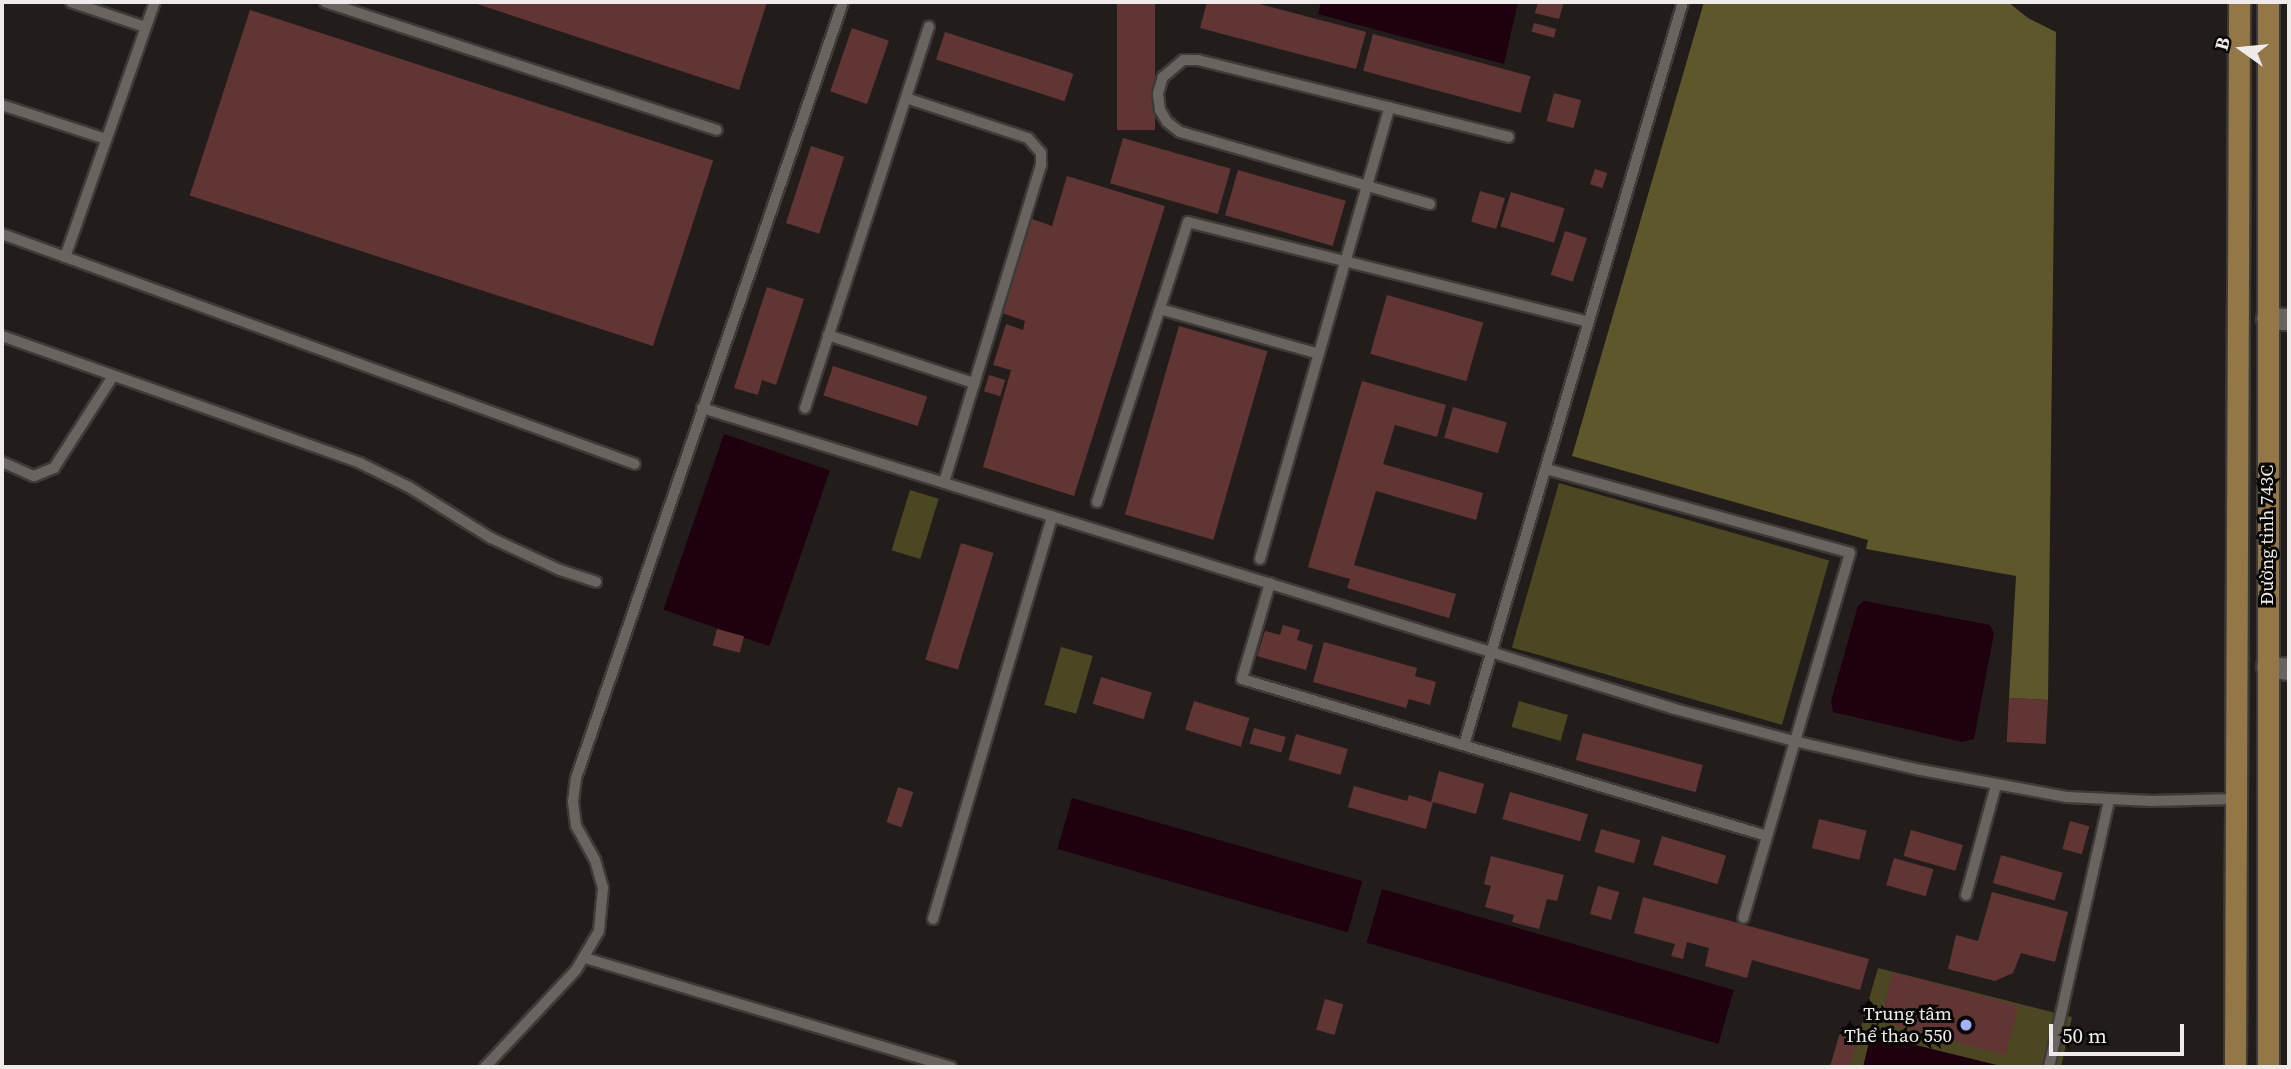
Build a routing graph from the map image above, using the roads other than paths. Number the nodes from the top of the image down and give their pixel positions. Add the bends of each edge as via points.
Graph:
1 (71, 2) edge
2 (155, 2) edge
3 (325, 2) edge
4 (843, 2) edge
5 (1683, 2) edge
6 (2239, 2) edge
7 (2268, 2) edge
8 (145, 27) junction
9 (929, 27) dead end
10 (906, 97) junction
11 (2, 105) edge
12 (1390, 107) junction
13 (717, 130) dead end
14 (1509, 137) dead end
15 (106, 139) junction
16 (1367, 186) junction
17 (1430, 204) dead end
18 (2, 234) edge
19 (65, 257) junction
20 (1345, 261) junction
21 (1160, 309) junction
22 (2267, 318) junction
23 (2289, 319) edge
24 (1589, 322) junction
25 (828, 335) junction
26 (2, 336) edge
27 (1319, 354) junction
28 (113, 376) junction
29 (974, 383) junction
30 (702, 408) junction
31 (805, 408) dead end
32 (2, 462) edge
33 (635, 464) dead end
34 (1546, 469) junction
35 (943, 482) junction
36 (1097, 502) dead end
37 (1052, 516) junction
38 (1260, 559) dead end
39 (596, 582) dead end
40 (1269, 583) junction
41 (1492, 652) junction
42 (2236, 666) junction
43 (2267, 666) junction
44 (2289, 669) edge
45 (1794, 741) junction
46 (1464, 746) junction
47 (1996, 785) junction
48 (2269, 798) junction
49 (2235, 799) junction
50 (2109, 800) junction
51 (1767, 836) junction
52 (1966, 895) dead end
53 (1743, 918) dead end
54 (933, 919) dead end
55 (585, 958) junction
56 (485, 1067) edge
57 (951, 1067) edge
58 (2049, 1067) edge
59 (2235, 1067) edge
60 (2268, 1067) edge

1 - 8 lane
2 - 8 lane
3 - 13 lane
4 - 30 lane
5 - 24 lane
6 - 42 main road, Đường tỉnh 743C
7 - 22 main road, Đường tỉnh 743C
8 - 15 lane
9 - 10 lane
10 - 25 lane
10 - 29 lane via 1028,138 1041,153
11 - 15 lane
12 - 14 lane
12 - 16 lane
12 - 16 lane via 1198,60 1175,64 1160,85 1158,102 1163,117 1180,132
15 - 19 lane
16 - 17 lane
16 - 20 lane
18 - 19 lane
19 - 33 lane
20 - 21 lane via 1188,222
20 - 24 lane
20 - 27 lane
21 - 27 lane
21 - 36 lane
22 - 23 street
22 - 43 main road, Đường tỉnh 743C
24 - 34 lane
25 - 29 lane
25 - 31 lane
26 - 28 lane
27 - 38 lane
28 - 32 lane via 54,468 34,476
28 - 39 lane via 372,468 502,544
29 - 35 lane
30 - 35 lane
30 - 55 lane via 576,778 576,826 595,860 603,888 601,924
34 - 41 lane
34 - 45 lane via 1850,553
35 - 37 lane
37 - 40 lane
37 - 54 lane
40 - 41 lane
40 - 46 lane via 1242,679
41 - 45 lane
41 - 46 lane
42 - 43 main road
42 - 49 main road, Đường tỉnh 743C
43 - 44 street
43 - 48 main road, Đường tỉnh 743C
45 - 47 lane
45 - 51 lane
46 - 51 lane
47 - 50 lane
47 - 52 lane
48 - 49 main road
48 - 60 main road, Đường tỉnh 743C
49 - 50 lane
49 - 59 main road, Đường tỉnh 743C
50 - 58 lane
51 - 53 lane
55 - 56 lane
55 - 57 lane

